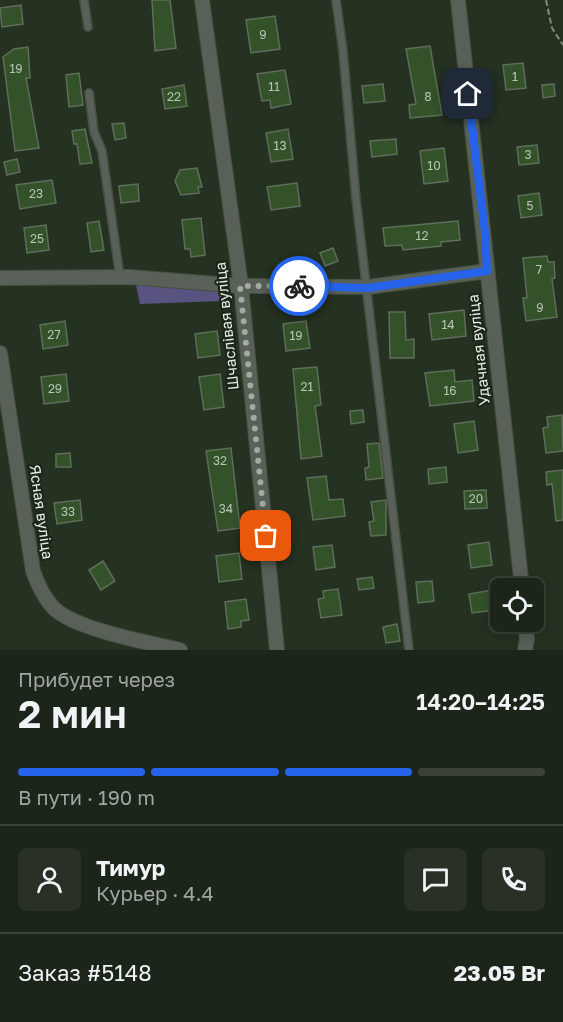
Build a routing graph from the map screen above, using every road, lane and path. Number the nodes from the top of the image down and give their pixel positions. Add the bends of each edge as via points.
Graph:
1 (84, 0) edge
2 (202, 0) edge
3 (336, 0) edge
4 (458, 0) edge
5 (546, 0) edge
6 (88, 27) dead end
7 (563, 45) edge
8 (89, 93) dead end
9 (487, 271) junction
10 (120, 277) junction
11 (0, 278) edge
12 (240, 286) junction
13 (368, 288) junction
14 (0, 353) edge
15 (521, 578) edge
16 (526, 632) edge
17 (180, 650) edge
18 (277, 650) edge
19 (409, 650) edge
20 (525, 650) edge

1 - 6 lane
2 - 12 street, Шчаслівая вуліца
3 - 13 lane
4 - 9 street, Удачная вуліца
5 - 7 path via 552,28
8 - 10 lane via 94,132 102,151
9 - 13 street
9 - 15 street, Удачная вуліца
10 - 11 street
10 - 12 street
12 - 13 street
12 - 18 street, Шчаслівая вуліца
13 - 19 lane
14 - 17 street, Ясная вуліца via 33,571 41,592 56,610 80,623
16 - 20 street

